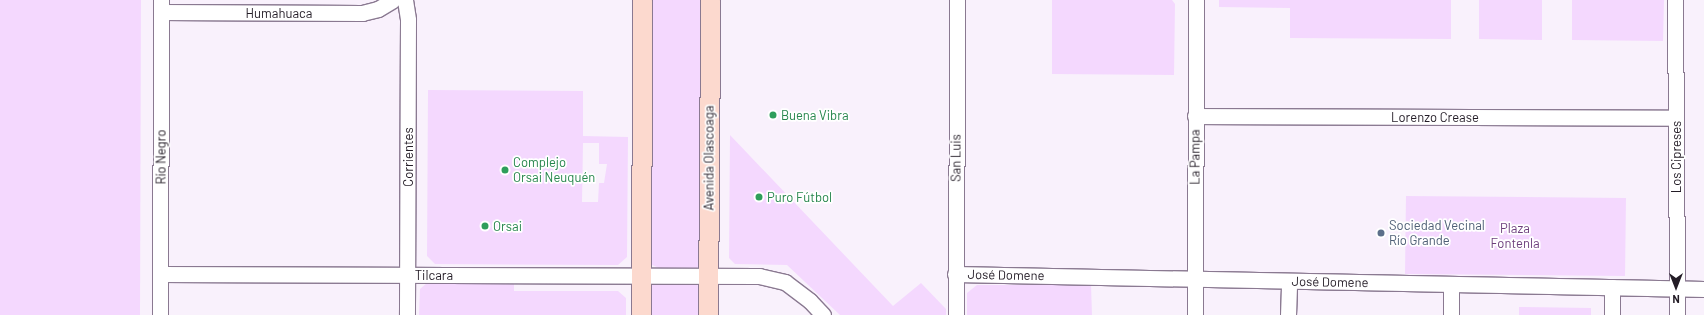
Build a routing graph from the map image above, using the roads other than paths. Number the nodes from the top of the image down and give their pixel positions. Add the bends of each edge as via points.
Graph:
1 (393, 0) edge
2 (405, 0) edge
3 (642, 0) edge
4 (710, 0) edge
5 (957, 0) edge
6 (1196, 0) edge
7 (1675, 0) edge
8 (161, 6) edge
9 (1195, 116) junction
10 (1676, 118) junction
11 (160, 274) junction
12 (955, 274) junction
13 (407, 275) junction
14 (641, 276) junction
15 (709, 276) junction
16 (1195, 280) junction
17 (1289, 281) junction
18 (1446, 284) junction
19 (1612, 287) junction
20 (1677, 288) junction
21 (1704, 288) edge
22 (160, 315) edge
23 (407, 315) edge
24 (641, 315) edge
25 (708, 315) edge
26 (823, 315) edge
27 (956, 315) edge
28 (1195, 315) edge
29 (1288, 315) edge
30 (1442, 315) edge
31 (1450, 315) edge
32 (1612, 315) edge
33 (1677, 315) edge

1 - 8 street, Humahuaca via 378,9 358,13
2 - 13 street, Corrientes via 408,20
3 - 14 main road
4 - 15 main road, Avenida Olascoaga
5 - 12 street, San Luis
6 - 9 street, La Pampa
7 - 10 street, Los Cipreses
8 - 11 street, Río Negro
9 - 10 street, Lorenzo Crease
9 - 16 street, La Pampa
10 - 20 street, Los Cipreses
11 - 13 street, Tilcara
11 - 22 street, Río Negro
12 - 16 street, José Domene
12 - 27 street, San Luis
13 - 14 street, Tilcara
13 - 23 street, Corrientes
14 - 15 street, Tilcara
14 - 24 main road
15 - 25 main road, Avenida Olascoaga
15 - 26 street, Tilcara via 773,278 796,289
16 - 17 street, José Domene
16 - 28 street, La Pampa
17 - 18 street, José Domene
17 - 29 street
18 - 19 street, José Domene
18 - 30 street
18 - 31 street
19 - 20 street, José Domene
19 - 32 street
20 - 21 street, José Domene
20 - 33 street, Los Cipreses

